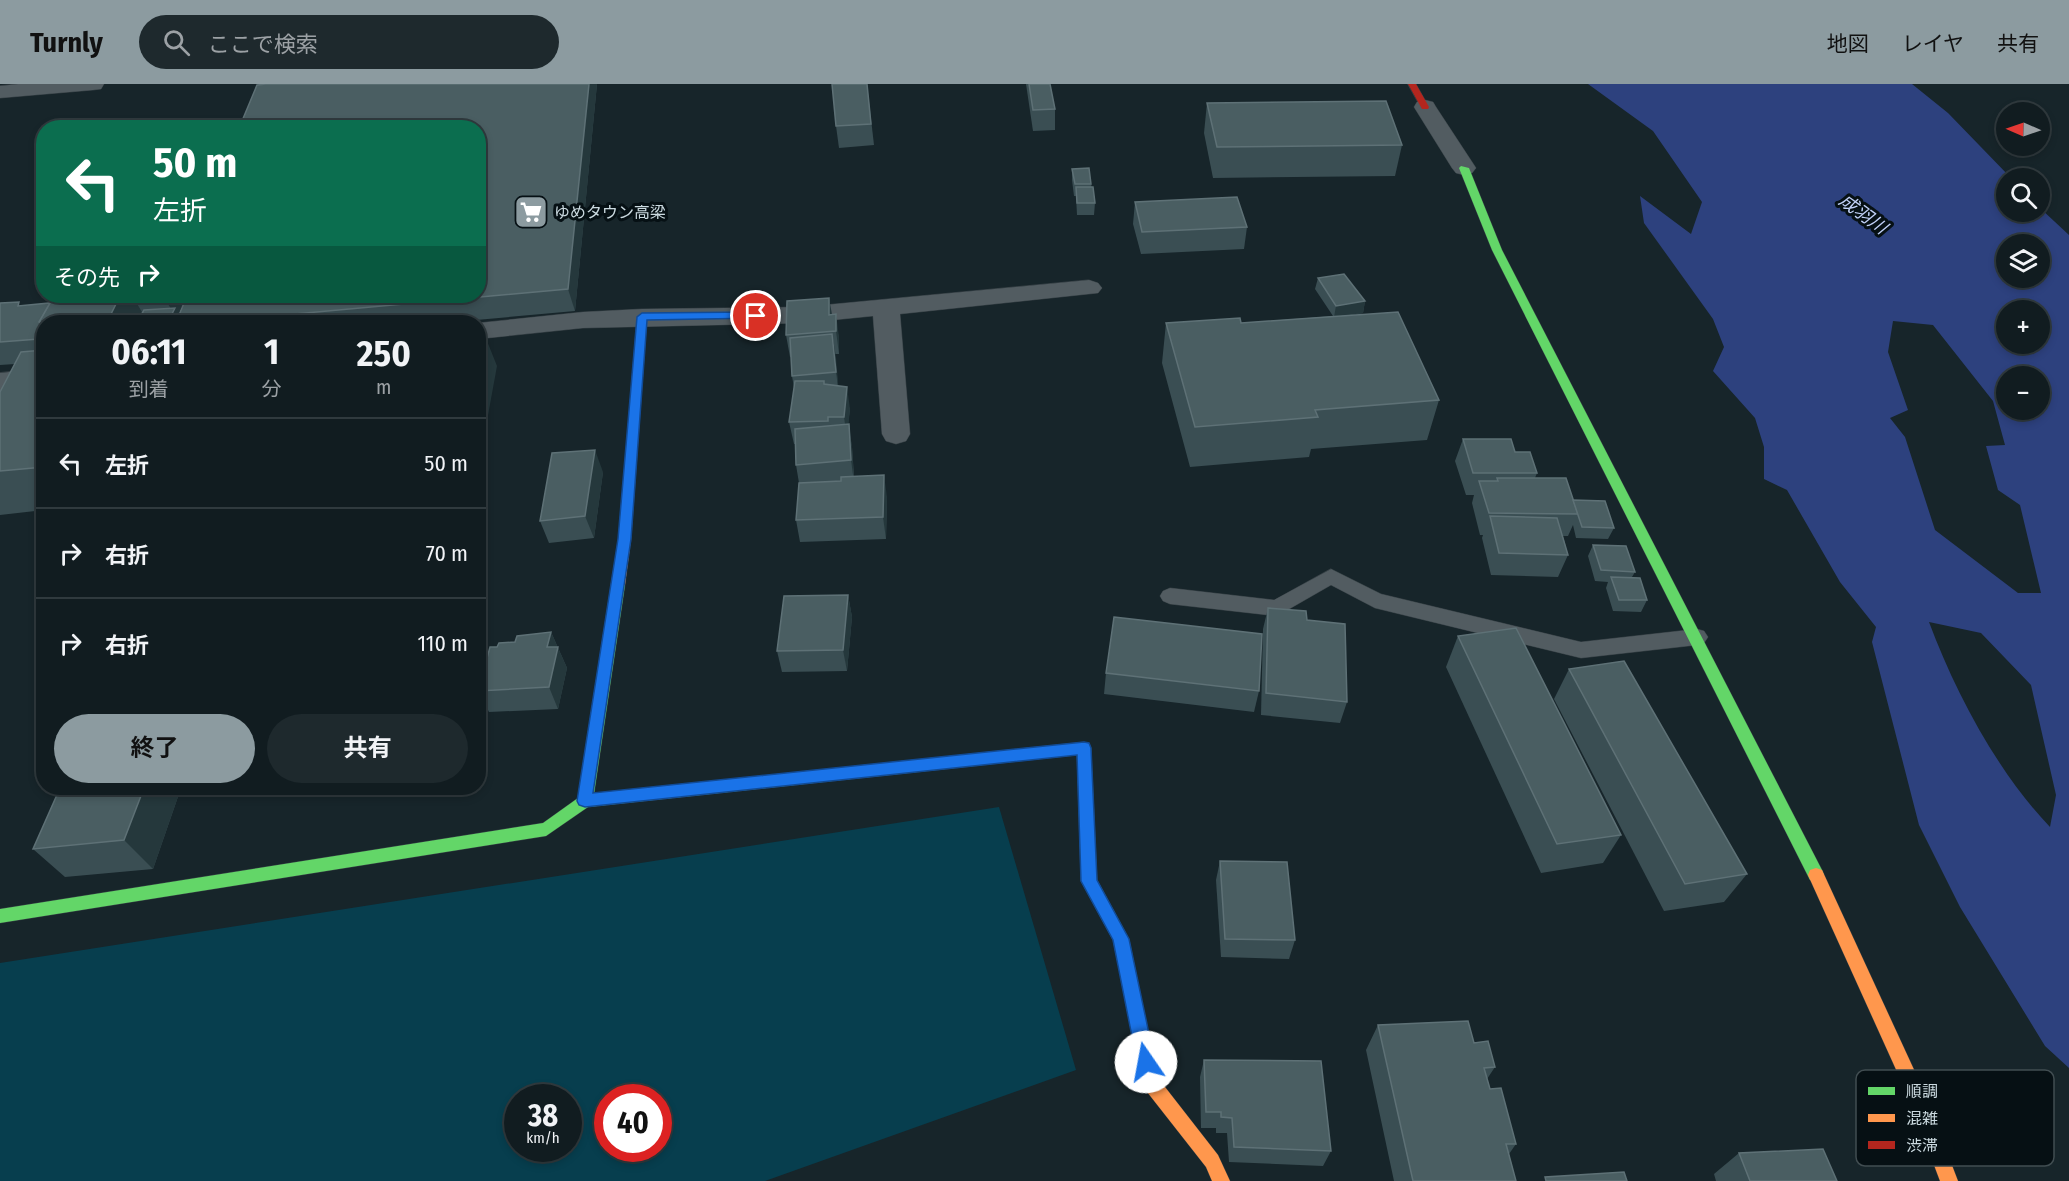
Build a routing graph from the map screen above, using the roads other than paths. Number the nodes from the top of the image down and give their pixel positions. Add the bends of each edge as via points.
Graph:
1 (93, 84) edge
2 (1412, 84) edge
3 (0, 92) edge
4 (1425, 107) joint
5 (1464, 168) joint
6 (1089, 288) dead end
7 (886, 309) junction
8 (642, 317) junction
9 (486, 330) edge
10 (36, 378) edge
11 (0, 382) edge
12 (896, 434) dead end
13 (1170, 596) dead end
14 (1697, 637) junction
15 (585, 801) junction
16 (0, 916) edge
17 (1905, 1070) edge
18 (1943, 1166) edge
19 (1221, 1181) edge
20 (1949, 1181) edge

1 - 3 street
2 - 4 street
4 - 5 street
5 - 14 street via 1497,250
6 - 7 street
7 - 8 street via 803,315
7 - 12 street
8 - 9 street
8 - 15 street via 625,539
10 - 11 street
13 - 14 lane via 1277,608 1331,576 1375,600 1581,650
14 - 17 street via 1809,859
15 - 16 street via 546,829
15 - 19 street via 1084,748 1089,881 1121,939 1150,1082 1212,1161
18 - 20 street

